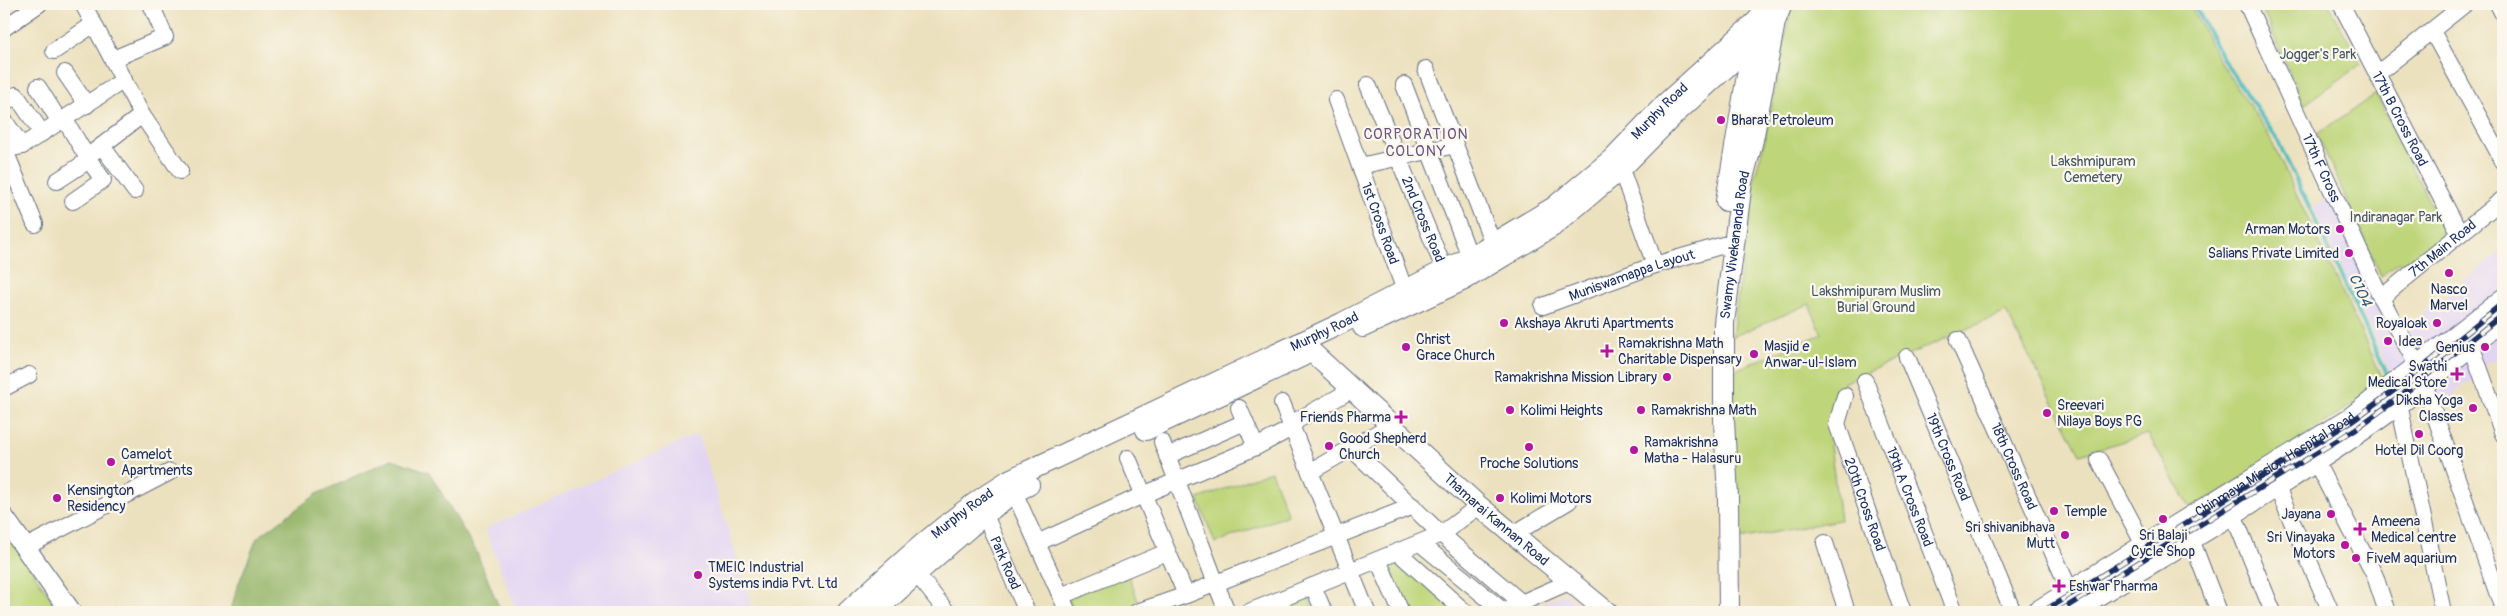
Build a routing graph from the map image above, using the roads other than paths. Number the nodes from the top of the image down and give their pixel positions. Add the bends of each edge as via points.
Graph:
1 (38, 4) edge
2 (83, 4) edge
3 (152, 4) edge
4 (2247, 4) edge
5 (2340, 4) edge
6 (2465, 4) edge
7 (2498, 4) edge
8 (1770, 12) edge
9 (2503, 14) edge
10 (94, 24) junction
11 (5, 26) edge
12 (2432, 31) junction
13 (1763, 41) junction
14 (54, 51) dead end
15 (113, 59) junction
16 (1426, 69) dead end
17 (65, 73) dead end
18 (1719, 74) junction
19 (2377, 74) junction
20 (124, 80) junction
21 (1368, 85) dead end
22 (1404, 85) dead end
23 (38, 87) dead end
24 (1745, 94) junction
25 (1336, 100) dead end
26 (4, 103) edge
27 (86, 104) junction
28 (142, 115) junction
29 (4, 120) edge
30 (62, 121) junction
31 (42, 133) junction
32 (1455, 145) junction
33 (22, 146) junction
34 (102, 146) junction
35 (4, 149) edge
36 (1430, 151) junction
37 (88, 158) junction
38 (1398, 158) junction
39 (2503, 161) edge
40 (1360, 166) junction
41 (1621, 169) junction
42 (180, 171) dead end
43 (57, 181) dead end
44 (135, 191) dead end
45 (2503, 199) edge
46 (73, 201) dead end
47 (35, 224) dead end
48 (2460, 234) junction
49 (1493, 244) junction
50 (1728, 244) junction
51 (1470, 257) junction
52 (1655, 265) junction
53 (1445, 271) junction
54 (1405, 291) junction
55 (2381, 298) junction
56 (2503, 299) edge
57 (1543, 306) dead end
58 (2503, 319) edge
59 (1958, 340) dead end
60 (1718, 344) junction
61 (2471, 345) junction
62 (1306, 347) junction
63 (1907, 357) dead end
64 (29, 375) dead end
65 (2420, 376) junction
66 (1865, 380) dead end
67 (4, 388) edge
68 (1353, 389) junction
69 (2394, 393) junction
70 (1845, 396) dead end
71 (1282, 403) dead end
72 (1391, 425) junction
73 (1292, 428) junction
74 (2503, 434) edge
75 (1256, 447) junction
76 (1351, 448) junction
77 (2310, 455) junction
78 (1128, 458) dead end
79 (2099, 460) dead end
80 (170, 472) dead end
81 (1310, 472) junction
82 (1175, 481) junction
83 (2277, 487) junction
84 (1014, 492) junction
85 (1143, 495) junction
86 (1568, 501) dead end
87 (1412, 506) junction
88 (1480, 506) junction
89 (2233, 514) junction
90 (985, 515) junction
91 (4, 518) edge
92 (1442, 534) junction
93 (1512, 535) junction
94 (1336, 536) junction
95 (2190, 539) junction
96 (1037, 543) junction
97 (1420, 543) junction
98 (1824, 544) dead end
99 (2144, 545) junction
100 (24, 548) junction
101 (1167, 552) junction
102 (1398, 552) junction
103 (1378, 560) junction
104 (1350, 571) junction
105 (916, 573) junction
106 (1569, 582) junction
107 (1216, 583) junction
108 (1313, 586) junction
109 (2070, 591) junction
110 (1186, 595) junction
111 (1060, 596) junction
112 (1522, 603) junction
113 (2502, 606) edge
114 (1260, 610) edge
115 (71, 612) edge
116 (847, 612) edge
117 (875, 612) edge
118 (947, 612) edge
119 (1027, 612) edge
120 (1068, 612) edge
121 (1137, 612) edge
122 (1227, 612) edge
123 (1324, 612) edge
124 (1367, 612) edge
125 (1401, 612) edge
126 (1465, 612) edge
127 (1501, 612) edge
128 (1607, 612) edge
129 (1718, 612) edge
130 (1729, 612) edge
131 (1847, 612) edge
132 (1903, 612) edge
133 (1955, 612) edge
134 (2013, 612) edge
135 (2036, 612) edge
136 (2071, 612) edge
137 (2219, 612) edge
138 (2273, 612) edge
139 (2331, 612) edge
140 (2387, 612) edge
141 (2443, 612) edge

1 - 11 street
2 - 10 street
3 - 15 street via 165,37
4 - 55 street, 17th F Cross
5 - 19 street, 17th B Cross Road
6 - 12 street
7 - 9 street
8 - 13 main road, Swamy Vivekananda Road
8 - 49 main road, Murphy Road via 1554,207
10 - 14 street
10 - 15 street
12 - 19 street
12 - 39 street
13 - 18 main road, Murphy Road
13 - 24 main road, Swamy Vivekananda Road
13 - 50 main road, Swamy Vivekananda Road via 1752,140
15 - 20 street
16 - 32 street
17 - 27 street
18 - 24 main road via 1736,78
18 - 41 main road, Murphy Road
19 - 48 street, 17th B Cross Road
20 - 27 street
20 - 28 street
21 - 38 street, 2nd Cross Road
22 - 36 street
23 - 30 street
24 - 50 main road, Swamy Vivekananda Road via 1730,173
25 - 40 street, 1st Cross Road
26 - 31 street via 16,95
27 - 30 street
28 - 34 street
28 - 42 street
29 - 33 street
30 - 31 street
30 - 37 street
31 - 33 street
32 - 36 street
32 - 49 street
33 - 35 street
34 - 37 street
34 - 44 street
35 - 47 street
36 - 38 street
36 - 51 street
37 - 43 street
37 - 46 street via 103,180
38 - 40 street
38 - 53 street, 2nd Cross Road
40 - 54 street, 1st Cross Road
41 - 52 street
41 - 62 main road, Murphy Road via 1552,227 1501,260 1464,280
45 - 48 street, 7th Main Road
48 - 55 street, 7th Main Road
49 - 51 main road, Murphy Road
50 - 52 street, Muniswamappa Layout
50 - 60 main road, Swamy Vivekananda Road
51 - 53 main road, Murphy Road
52 - 57 street, Muniswamappa Layout
53 - 54 main road, Murphy Road
54 - 62 main road, Murphy Road
55 - 65 street, 17th F Cross
56 - 65 main road, Chinmaya Mission Hospital Road
58 - 61 main road, Chinmaya Mission Hospital Road
59 - 109 street, 18th Cross Road
60 - 129 main road, Swamy Vivekananda Road
60 - 130 main road, Swamy Vivekananda Road
61 - 65 main road, Chinmaya Mission Hospital Road
61 - 74 street
62 - 68 main road, Thamarai Kannan Road
62 - 84 main road, Murphy Road
62 - 116 main road, Murphy Road via 1009,480 960,512
63 - 134 street, 19th Cross Road
64 - 67 street
65 - 69 main road, Chinmaya Mission Hospital Road
65 - 113 street, 17th F Cross
66 - 133 street, 19th A Cross Road
68 - 72 main road, Thamarai Kannan Road
68 - 73 street via 1296,421
69 - 77 main road, Chinmaya Mission Hospital Road
69 - 141 street
70 - 132 street, 20th Cross Road via 1837,424
71 - 73 street
72 - 76 street
72 - 88 main road, Thamarai Kannan Road
73 - 75 street
73 - 81 street
75 - 82 street
75 - 82 street via 1242,415 1164,449
76 - 81 street
76 - 87 street
77 - 83 main road, Chinmaya Mission Hospital Road
77 - 99 main road, Chinmaya Mission Hospital Road
77 - 140 street via 2375,576
78 - 85 street
79 - 99 street
80 - 100 street
81 - 94 street
82 - 85 street
82 - 107 street
83 - 89 main road, Chinmaya Mission Hospital Road
83 - 139 street
84 - 90 main road, Murphy Road
84 - 96 street
85 - 96 street
85 - 101 street
86 - 93 street
87 - 92 street
87 - 94 street
88 - 92 street
88 - 93 main road, Thamarai Kannan Road
89 - 95 main road, Chinmaya Mission Hospital Road
89 - 138 street
90 - 105 main road, Murphy Road
90 - 119 street, Park Road
91 - 100 main road
92 - 97 street
92 - 112 street
93 - 106 main road, Thamarai Kannan Road
94 - 104 street
94 - 107 street
95 - 136 main road, Chinmaya Mission Hospital Road
95 - 137 street
96 - 111 street
97 - 102 street
97 - 127 street
98 - 131 street
99 - 109 main road, Chinmaya Mission Hospital Road
100 - 115 main road
101 - 110 street
101 - 111 street
102 - 103 street
102 - 126 street
103 - 104 street
103 - 125 street
104 - 108 street
104 - 124 street
105 - 117 main road, Murphy Road
105 - 118 street
106 - 112 street
106 - 128 main road, Thamarai Kannan Road
107 - 110 street
107 - 122 street
108 - 114 street
108 - 123 street
109 - 135 main road, Chinmaya Mission Hospital Road
110 - 121 street
111 - 120 street
112 - 127 street

